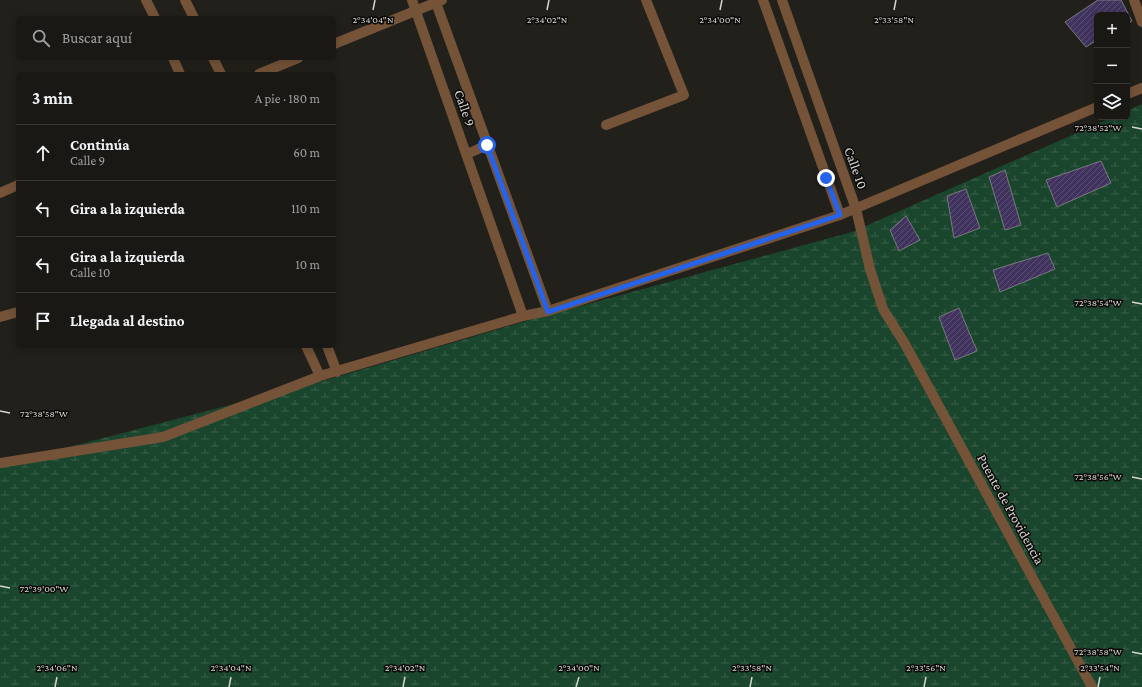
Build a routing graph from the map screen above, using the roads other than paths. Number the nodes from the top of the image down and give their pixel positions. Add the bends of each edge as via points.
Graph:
1 (146, 0) edge
2 (185, 0) edge
3 (412, 0) edge
4 (646, 0) edge
5 (763, 0) edge
6 (782, 0) edge
7 (1134, 0) edge
8 (438, 1) edge
9 (416, 11) junction
10 (154, 16) edge
11 (193, 16) edge
12 (787, 16) junction
13 (771, 22) junction
14 (1142, 22) edge
15 (336, 43) edge
16 (174, 60) edge
17 (214, 60) edge
18 (293, 60) edge
19 (179, 72) edge
20 (220, 72) edge
21 (264, 72) edge
22 (1142, 88) edge
23 (1130, 93) edge
24 (1094, 108) edge
25 (606, 126) dead end
26 (487, 145) junction
27 (466, 154) junction
28 (16, 186) edge
29 (0, 193) edge
30 (856, 208) junction
31 (840, 215) junction
32 (548, 312) junction
33 (16, 313) edge
34 (523, 316) junction
35 (0, 317) edge
36 (905, 344) joint
37 (307, 348) edge
38 (328, 348) edge
39 (337, 372) junction
40 (320, 376) junction
41 (0, 463) edge
42 (1092, 687) edge

1 - 10 street
2 - 11 street
3 - 9 street, Calle 9
4 - 25 street via 684,95
5 - 13 street
6 - 12 street, Calle 10
7 - 14 street
8 - 9 street
8 - 26 street, Calle 9
9 - 15 street
9 - 27 street, Calle 9
12 - 13 street
12 - 30 street, Calle 10
13 - 31 street
16 - 19 street
17 - 20 street
18 - 21 street
22 - 23 street
24 - 30 street
26 - 27 street
26 - 32 street, Calle 9
27 - 34 street, Calle 9
28 - 29 street
30 - 31 street
30 - 36 street, Calle 10 via 870,269 883,309
31 - 32 street
32 - 34 street
33 - 35 street
34 - 39 street
36 - 42 street, Puente de Providencia
37 - 40 street
38 - 39 street
39 - 40 street
40 - 41 street via 163,437

